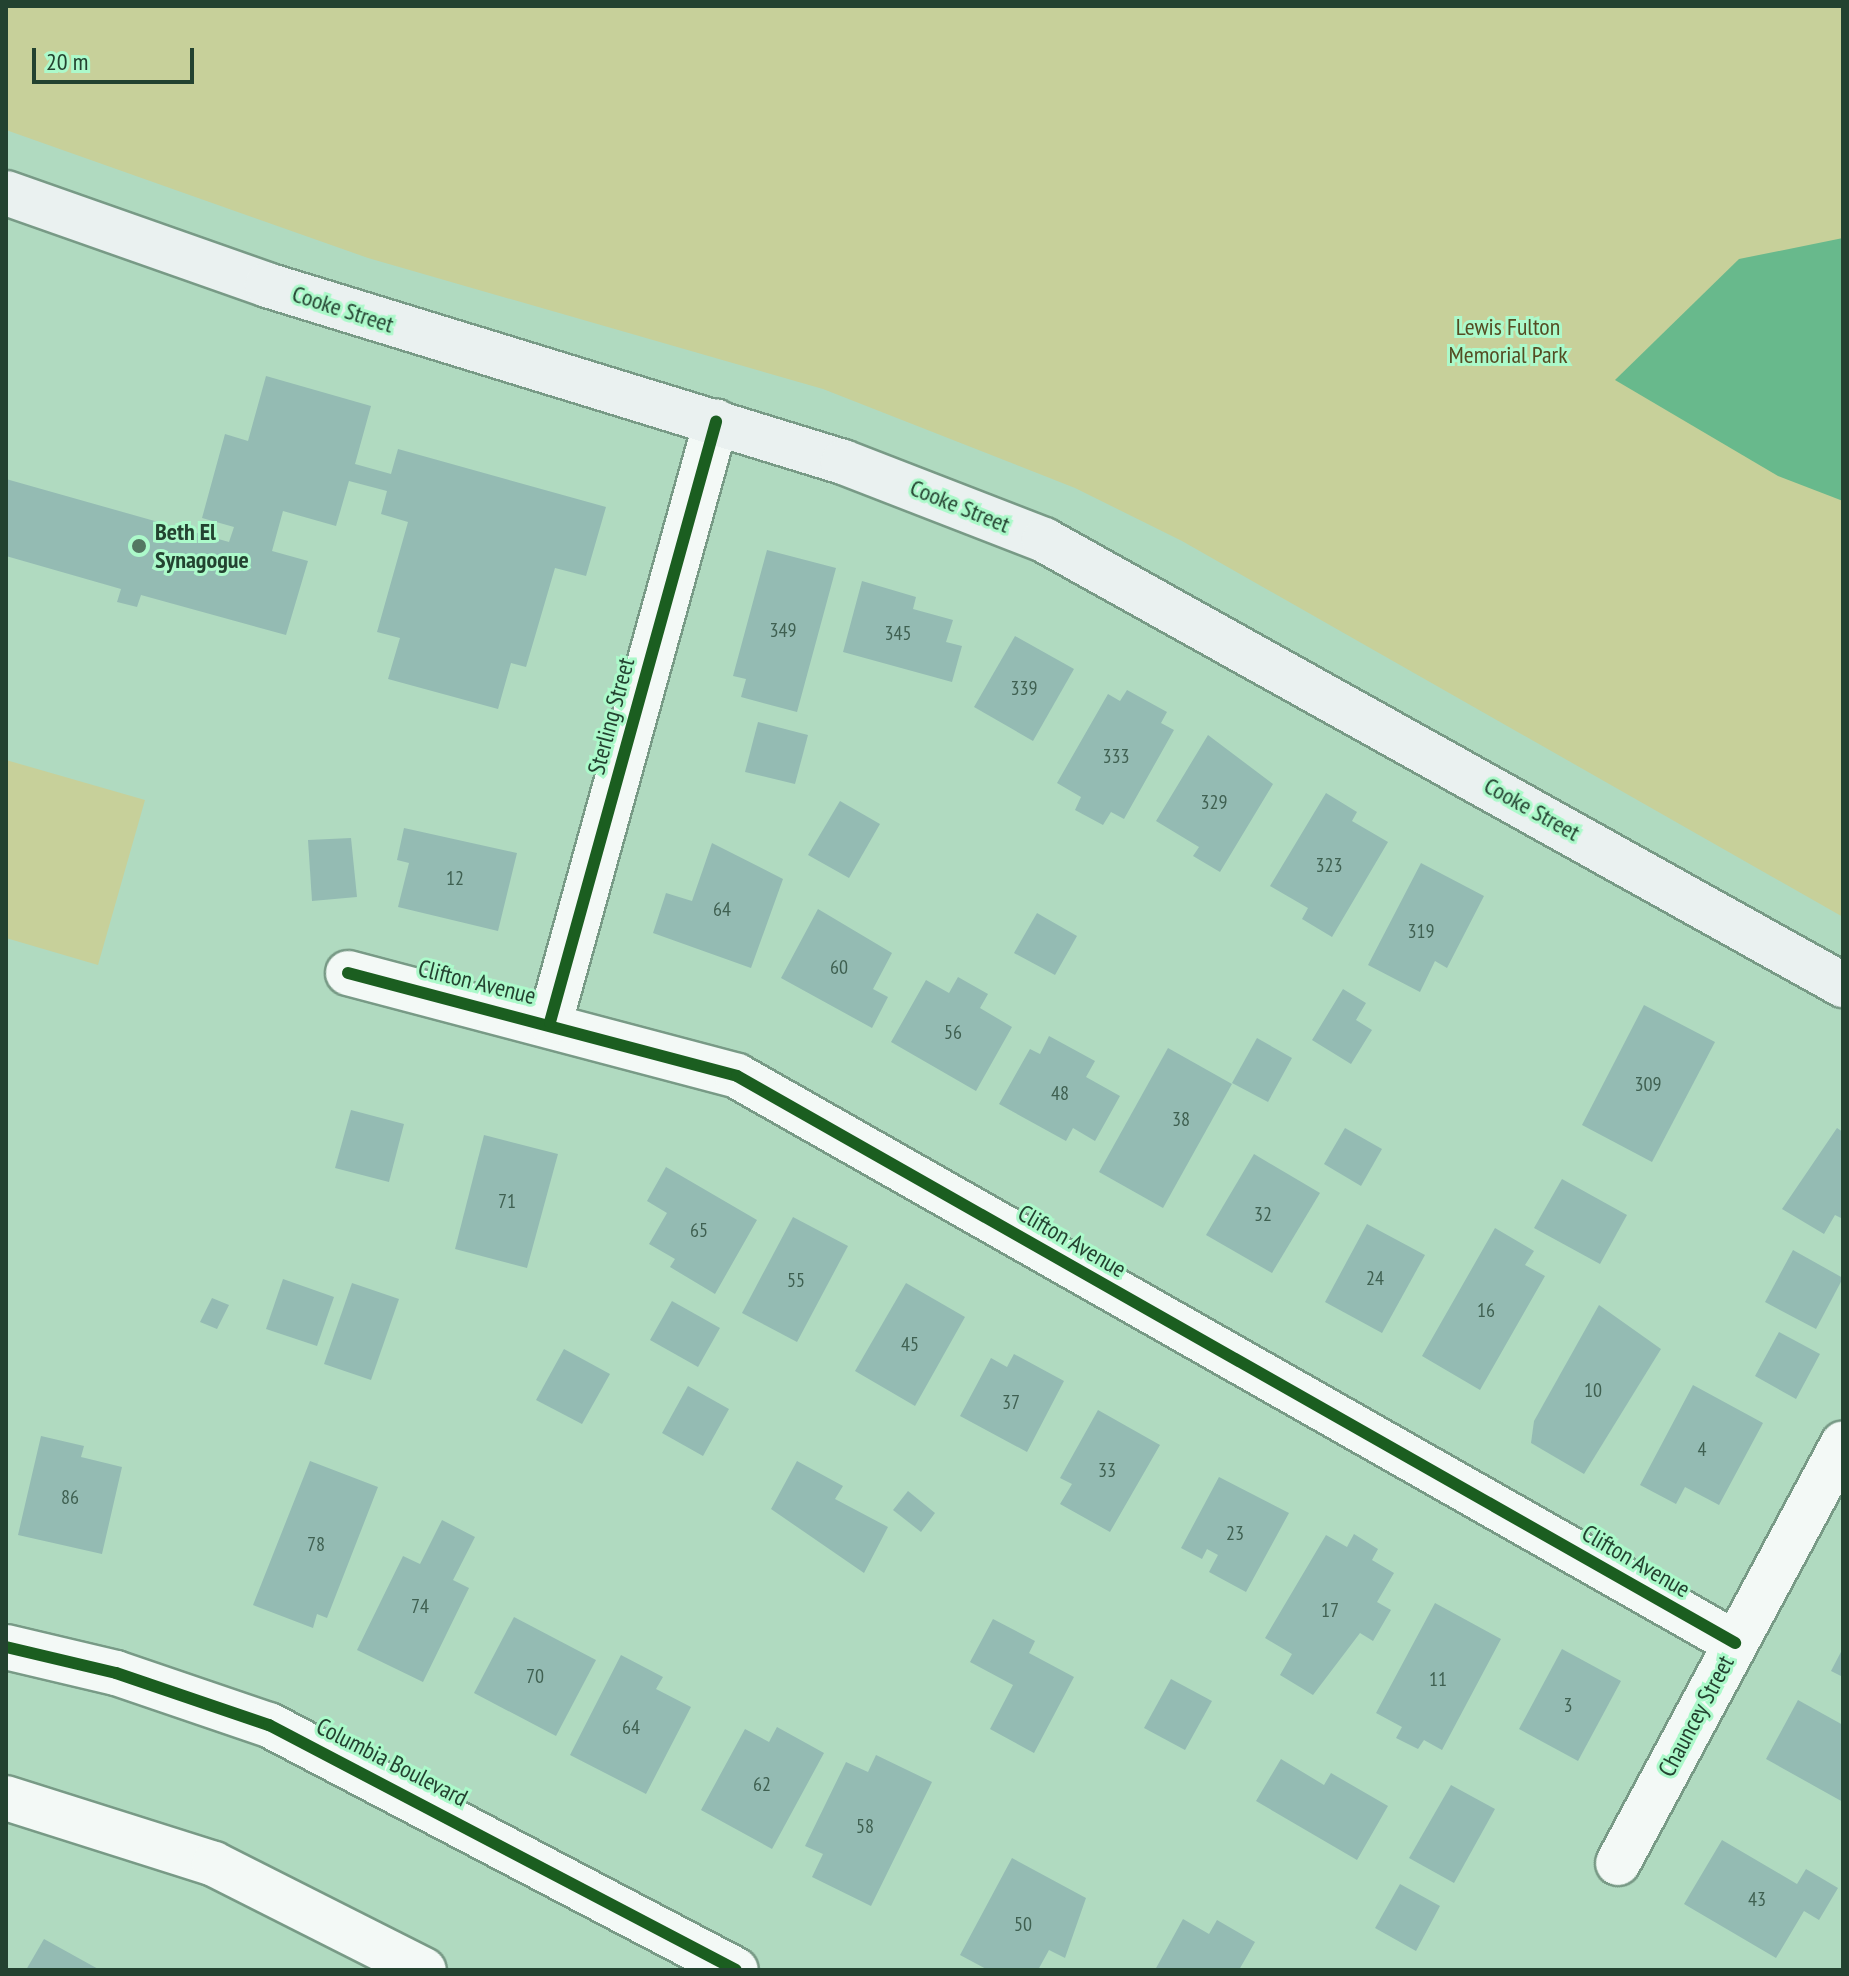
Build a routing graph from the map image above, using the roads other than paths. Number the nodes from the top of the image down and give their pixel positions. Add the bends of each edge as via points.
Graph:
1 (6, 193) edge
2 (716, 422) junction
3 (348, 973) dead end
4 (1843, 985) edge
5 (550, 1022) junction
6 (1843, 1443) edge
7 (1735, 1643) junction
8 (6, 1647) edge
9 (6, 1798) edge
10 (1618, 1863) dead end
11 (424, 1970) edge
12 (736, 1970) edge

1 - 2 main road, Cooke Street via 267,285
2 - 4 main road, Cooke Street via 907,485 1104,569
2 - 5 street, Sterling Street
3 - 5 street, Clifton Avenue
5 - 7 street, Clifton Avenue via 737,1076
6 - 7 street, Chauncey Street
7 - 10 street, Chauncey Street
8 - 12 street, Columbia Boulevard via 116,1673 283,1731
9 - 11 street via 214,1864

